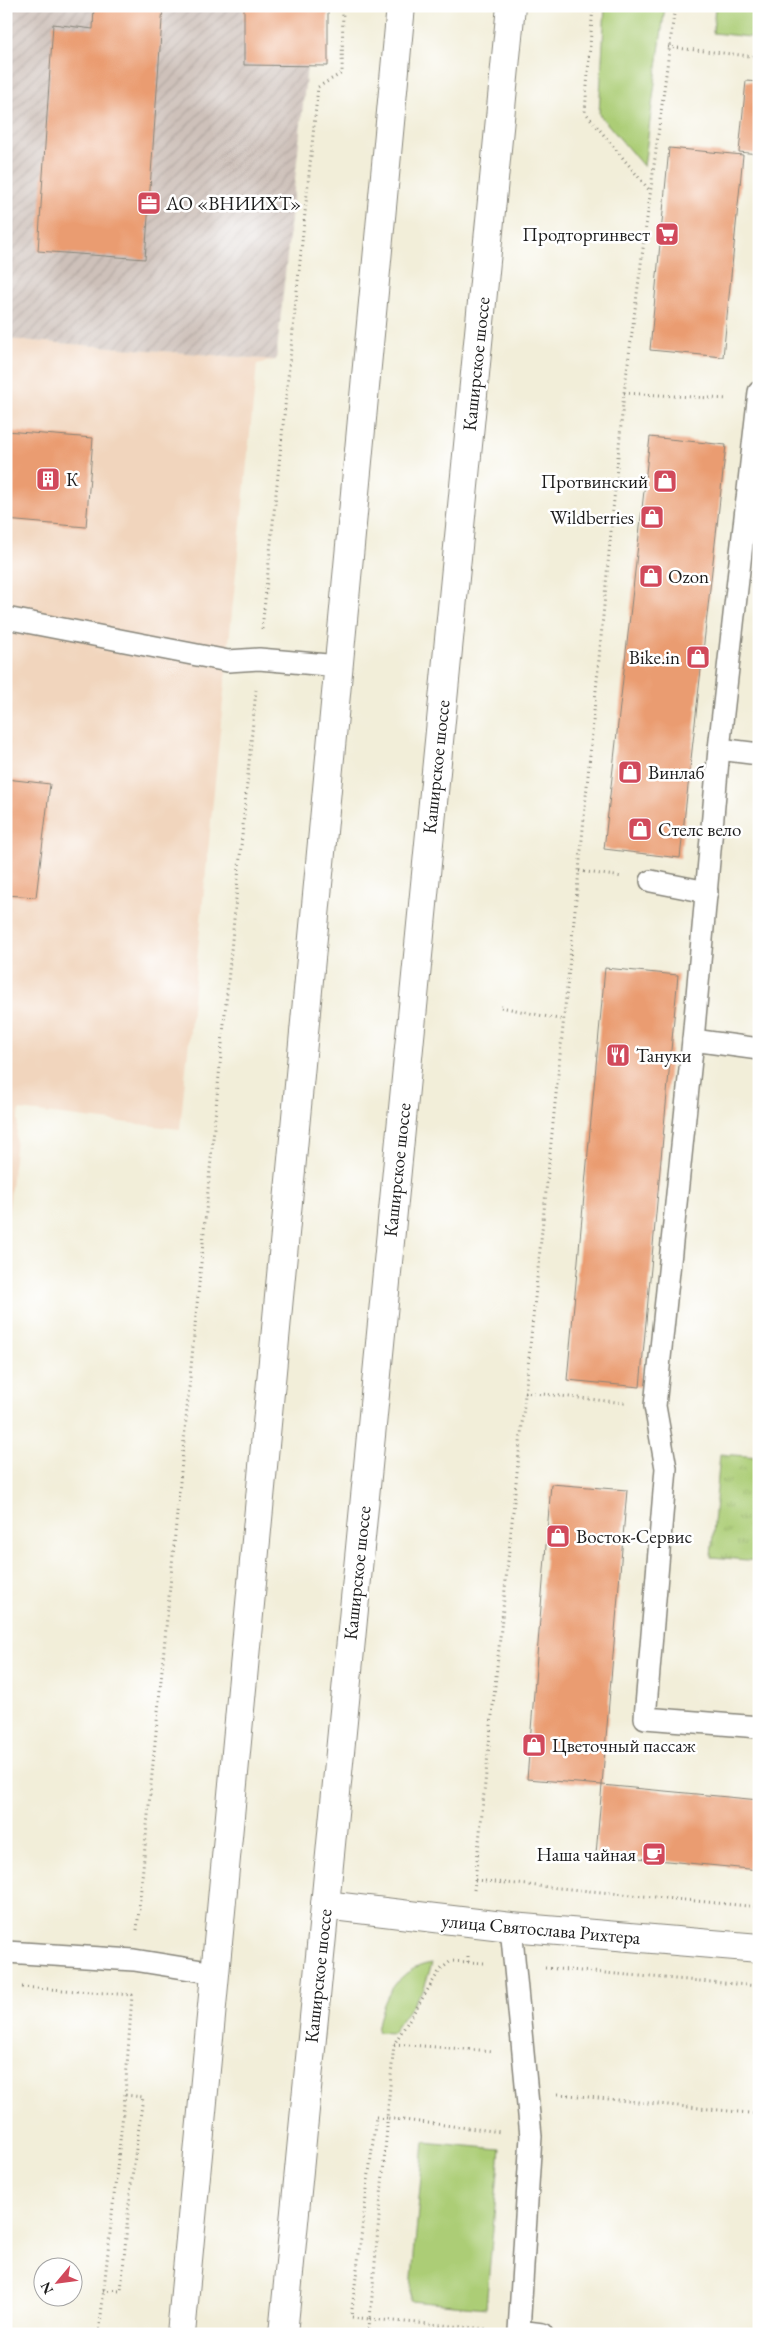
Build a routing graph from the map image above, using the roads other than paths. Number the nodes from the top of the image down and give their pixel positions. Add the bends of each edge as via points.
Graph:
1 (401, 6) edge
2 (511, 6) edge
3 (758, 397) edge
4 (6, 618) edge
5 (339, 666) junction
6 (719, 749) junction
7 (759, 754) edge
8 (651, 881) road end
9 (707, 892) junction
10 (693, 1040) junction
11 (759, 1049) edge
12 (759, 1727) edge
13 (324, 1905) junction
14 (511, 1927) junction
15 (759, 1948) edge
16 (6, 1952) edge
17 (215, 1972) junction
18 (181, 2334) edge
19 (283, 2334) edge
20 (542, 2334) edge

1 - 5 main road
2 - 13 main road, Каширское шоссе
3 - 6 lane
4 - 5 lane via 228,661 259,659
5 - 17 main road
6 - 7 lane
6 - 9 lane
8 - 9 lane
9 - 10 lane
10 - 11 lane
10 - 12 lane via 655,1406 666,1468 645,1718
13 - 14 main road, улица Святослава Рихтера
13 - 19 main road, Каширское шоссе
14 - 15 main road, улица Святослава Рихтера
14 - 20 lane via 531,2136 519,2332
16 - 17 lane via 134,1960
17 - 18 main road

